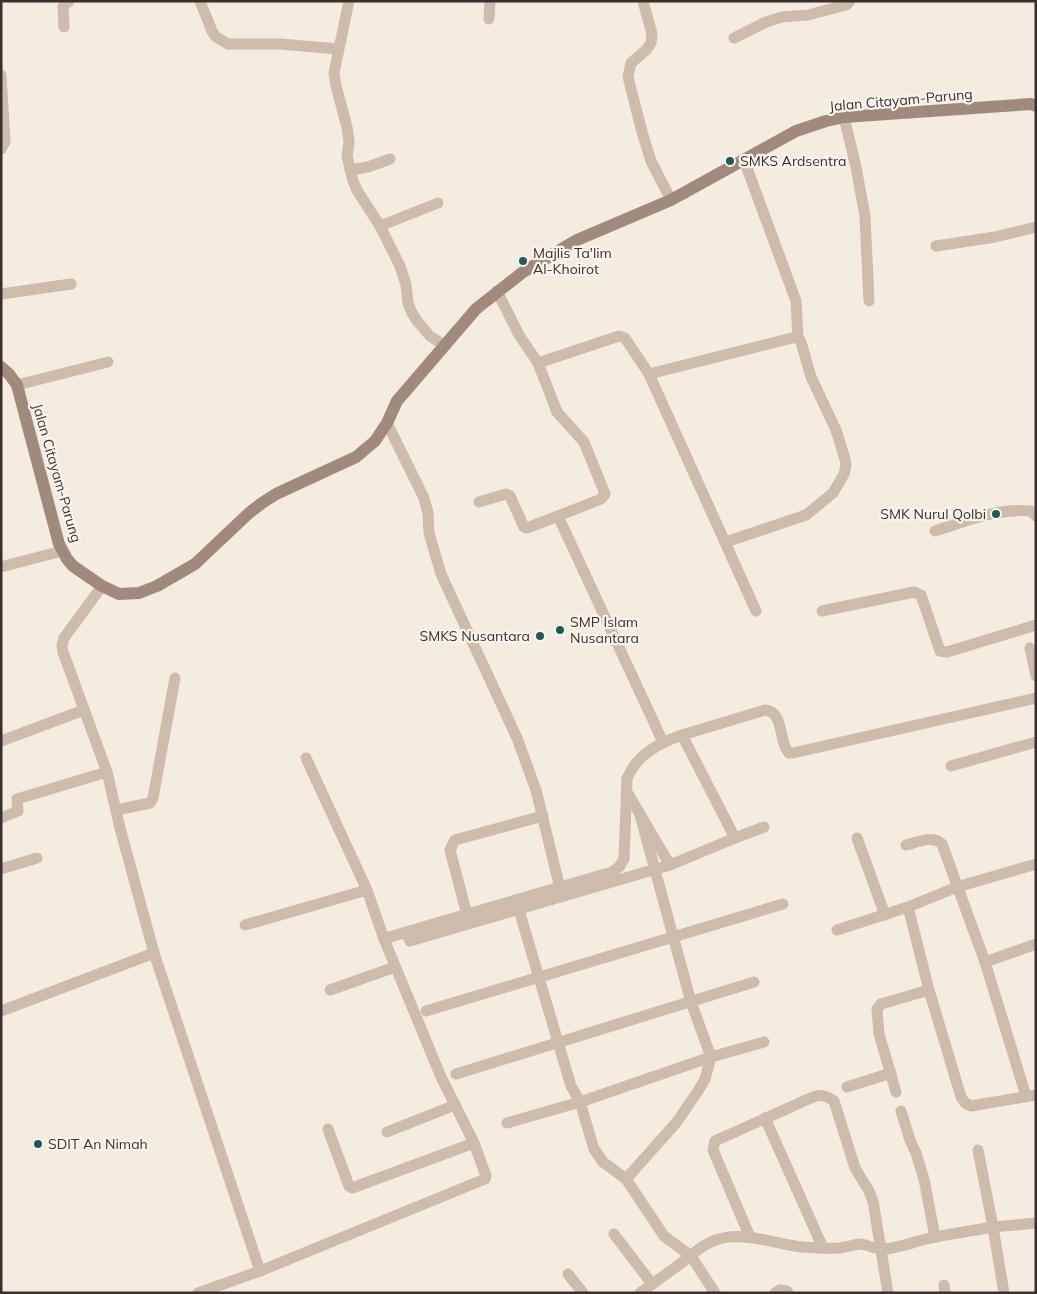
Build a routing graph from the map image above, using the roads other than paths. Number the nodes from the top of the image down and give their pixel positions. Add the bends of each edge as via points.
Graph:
1 (69, 1) edge
2 (200, 1) edge
3 (349, 1) edge
4 (490, 1) edge
5 (643, 1) edge
6 (850, 1) edge
7 (489, 18) dead end
8 (64, 27) dead end
9 (734, 38) dead end
10 (338, 49) junction
11 (1, 75) edge
12 (1036, 106) edge
13 (844, 117) junction
14 (1, 149) edge
15 (390, 159) dead end
16 (744, 160) junction
17 (350, 170) junction
18 (671, 200) junction
19 (438, 203) dead end
20 (380, 226) junction
21 (1036, 227) edge
22 (936, 246) dead end
23 (71, 284) dead end
24 (497, 291) junction
25 (1, 294) edge
26 (869, 301) dead end
27 (798, 338) junction
28 (446, 346) junction
29 (108, 362) dead end
30 (538, 363) junction
31 (1, 366) edge
32 (649, 374) junction
33 (17, 385) junction
34 (388, 423) junction
35 (478, 502) dead end
36 (558, 516) junction
37 (1036, 516) edge
38 (935, 532) dead end
39 (726, 542) junction
40 (62, 551) junction
41 (1, 567) edge
42 (102, 586) junction
43 (756, 611) dead end
44 (822, 611) dead end
45 (1036, 625) edge
46 (1030, 648) dead end
47 (1036, 676) edge
48 (175, 678) dead end
49 (1036, 698) edge
50 (84, 710) junction
51 (682, 735) junction
52 (1, 741) edge
53 (663, 742) junction
54 (1036, 742) edge
55 (306, 758) dead end
56 (951, 766) dead end
57 (107, 772) junction
58 (626, 792) junction
59 (116, 810) junction
60 (640, 815) junction
61 (543, 816) junction
62 (1, 818) edge
63 (764, 827) dead end
64 (735, 838) junction
65 (857, 838) dead end
66 (906, 845) dead end
67 (37, 858) dead end
68 (1036, 864) edge
69 (670, 865) junction
70 (1, 868) edge
71 (655, 869) junction
72 (957, 887) junction
73 (560, 888) junction
74 (367, 890) junction
75 (783, 904) dead end
76 (908, 907) junction
77 (519, 910) junction
78 (467, 915) junction
79 (885, 915) junction
80 (245, 925) dead end
81 (837, 930) dead end
82 (406, 932) junction
83 (674, 937) junction
84 (384, 939) junction
85 (1036, 944) edge
86 (154, 953) junction
87 (984, 962) junction
88 (395, 966) junction
89 (538, 977) junction
90 (754, 982) dead end
91 (330, 990) dead end
92 (929, 990) junction
93 (691, 1002) junction
94 (426, 1010) dead end
95 (1, 1011) edge
96 (558, 1042) junction
97 (764, 1042) dead end
98 (711, 1057) junction
99 (891, 1073) junction
100 (456, 1074) dead end
101 (847, 1087) dead end
102 (896, 1092) dead end
103 (1031, 1096) edge
104 (580, 1102) junction
105 (455, 1105) junction
106 (901, 1110) dead end
107 (765, 1118) junction
108 (506, 1123) dead end
109 (328, 1129) dead end
110 (387, 1132) dead end
111 (474, 1143) junction
112 (978, 1150) dead end
113 (626, 1178) junction
114 (1036, 1223) edge
115 (993, 1227) junction
116 (614, 1234) dead end
117 (750, 1237) junction
118 (935, 1237) junction
119 (823, 1248) junction
120 (882, 1250) junction
121 (691, 1256) junction
122 (260, 1271) junction
123 (568, 1274) dead end
124 (652, 1284) junction
125 (198, 1293) edge
126 (582, 1293) edge
127 (640, 1293) edge
128 (715, 1293) edge
129 (775, 1293) edge
130 (788, 1293) edge
131 (888, 1293) edge
132 (1004, 1293) edge

1 - 8 street via 63,8
2 - 10 street via 212,31 228,44
3 - 10 street
4 - 7 street
5 - 18 street via 652,34 651,43 631,63 628,77 651,160
6 - 9 street via 846,5 808,15 766,22
10 - 17 street via 334,73 347,127
11 - 14 street via 6,142
12 - 13 street, Jalan Citayam-Parung
13 - 16 street, Jalan Citayam-Parung via 796,131
13 - 26 street via 865,216
15 - 17 street
16 - 18 street, Jalan Citayam-Parung
16 - 27 street via 796,301
17 - 20 street via 358,192
18 - 24 street, Jalan Citayam-Parung via 577,240
19 - 20 street
20 - 28 street via 400,266 412,313 430,336
21 - 22 street
23 - 25 street
24 - 28 street, Jalan Citayam-Parung via 476,309
24 - 30 street via 518,335
27 - 32 street
27 - 39 street via 811,377 836,430 845,459 844,474 833,493 806,515
28 - 34 street, Jalan Citayam-Parung via 397,401
29 - 33 street
30 - 32 street via 621,336
30 - 36 street via 558,412 584,442 605,494 602,499
31 - 33 street, Jalan Citayam-Parung
32 - 39 street
33 - 40 street, Jalan Citayam-Parung
34 - 42 street, Jalan Citayam-Parung via 375,441 356,457 262,502 195,564 157,586 139,593 119,594
34 - 61 street via 424,498 431,543 441,574 517,738
35 - 36 street via 506,494 510,496 527,528
36 - 53 street
37 - 38 street via 1031,511 1015,510 986,514
39 - 43 street
40 - 41 street
40 - 42 street, Jalan Citayam-Parung via 73,566
42 - 50 street via 62,645
44 - 45 street via 914,592 921,594 940,652
46 - 47 street
48 - 59 street via 153,798 150,803
49 - 51 street via 793,753 786,750 774,712 770,710
50 - 52 street
50 - 57 street
51 - 53 street
51 - 64 street
53 - 58 street via 631,769
54 - 56 street
55 - 74 street
57 - 59 street
57 - 62 street via 17,799 18,811
58 - 60 street
58 - 73 street via 625,849 620,867
59 - 86 street
60 - 69 street
60 - 71 street
61 - 73 street
61 - 78 street via 455,840 450,850
63 - 64 street
64 - 69 street
65 - 79 street
66 - 72 street via 938,840 944,848
67 - 70 street
68 - 72 street
69 - 71 street
71 - 77 street
71 - 83 street
72 - 76 street
72 - 87 street
73 - 78 street
74 - 80 street
74 - 84 street
75 - 83 street
76 - 79 street
76 - 92 street
77 - 82 street via 410,941
77 - 89 street
78 - 82 street
79 - 81 street
82 - 84 street
83 - 89 street
83 - 93 street
84 - 88 street
85 - 87 street
86 - 95 street
86 - 122 street
87 - 103 street
88 - 91 street
88 - 105 street
89 - 94 street
89 - 96 street
90 - 93 street
92 - 99 street via 881,1004 877,1009
92 - 103 street via 965,1103 971,1106
93 - 96 street
93 - 98 street
96 - 100 street
96 - 104 street via 571,1086
97 - 98 street
98 - 104 street
98 - 113 street via 698,1091 676,1123
99 - 101 street
99 - 102 street
104 - 108 street
104 - 113 street via 594,1149 603,1162
105 - 110 street
105 - 111 street
106 - 118 street via 924,1179
107 - 117 street via 715,1141 713,1145
107 - 119 street
107 - 120 street via 821,1095 834,1101 855,1168 873,1201
109 - 111 street via 350,1188
111 - 122 street via 485,1179
112 - 115 street
113 - 121 street via 664,1236
114 - 115 street
115 - 118 street
115 - 132 street
116 - 124 street
117 - 119 street
117 - 121 street via 722,1238 710,1242
118 - 120 street
119 - 120 street via 860,1244
120 - 131 street
121 - 124 street
121 - 128 street
122 - 125 street
123 - 126 street
124 - 127 street
129 - 130 street via 780,1290

